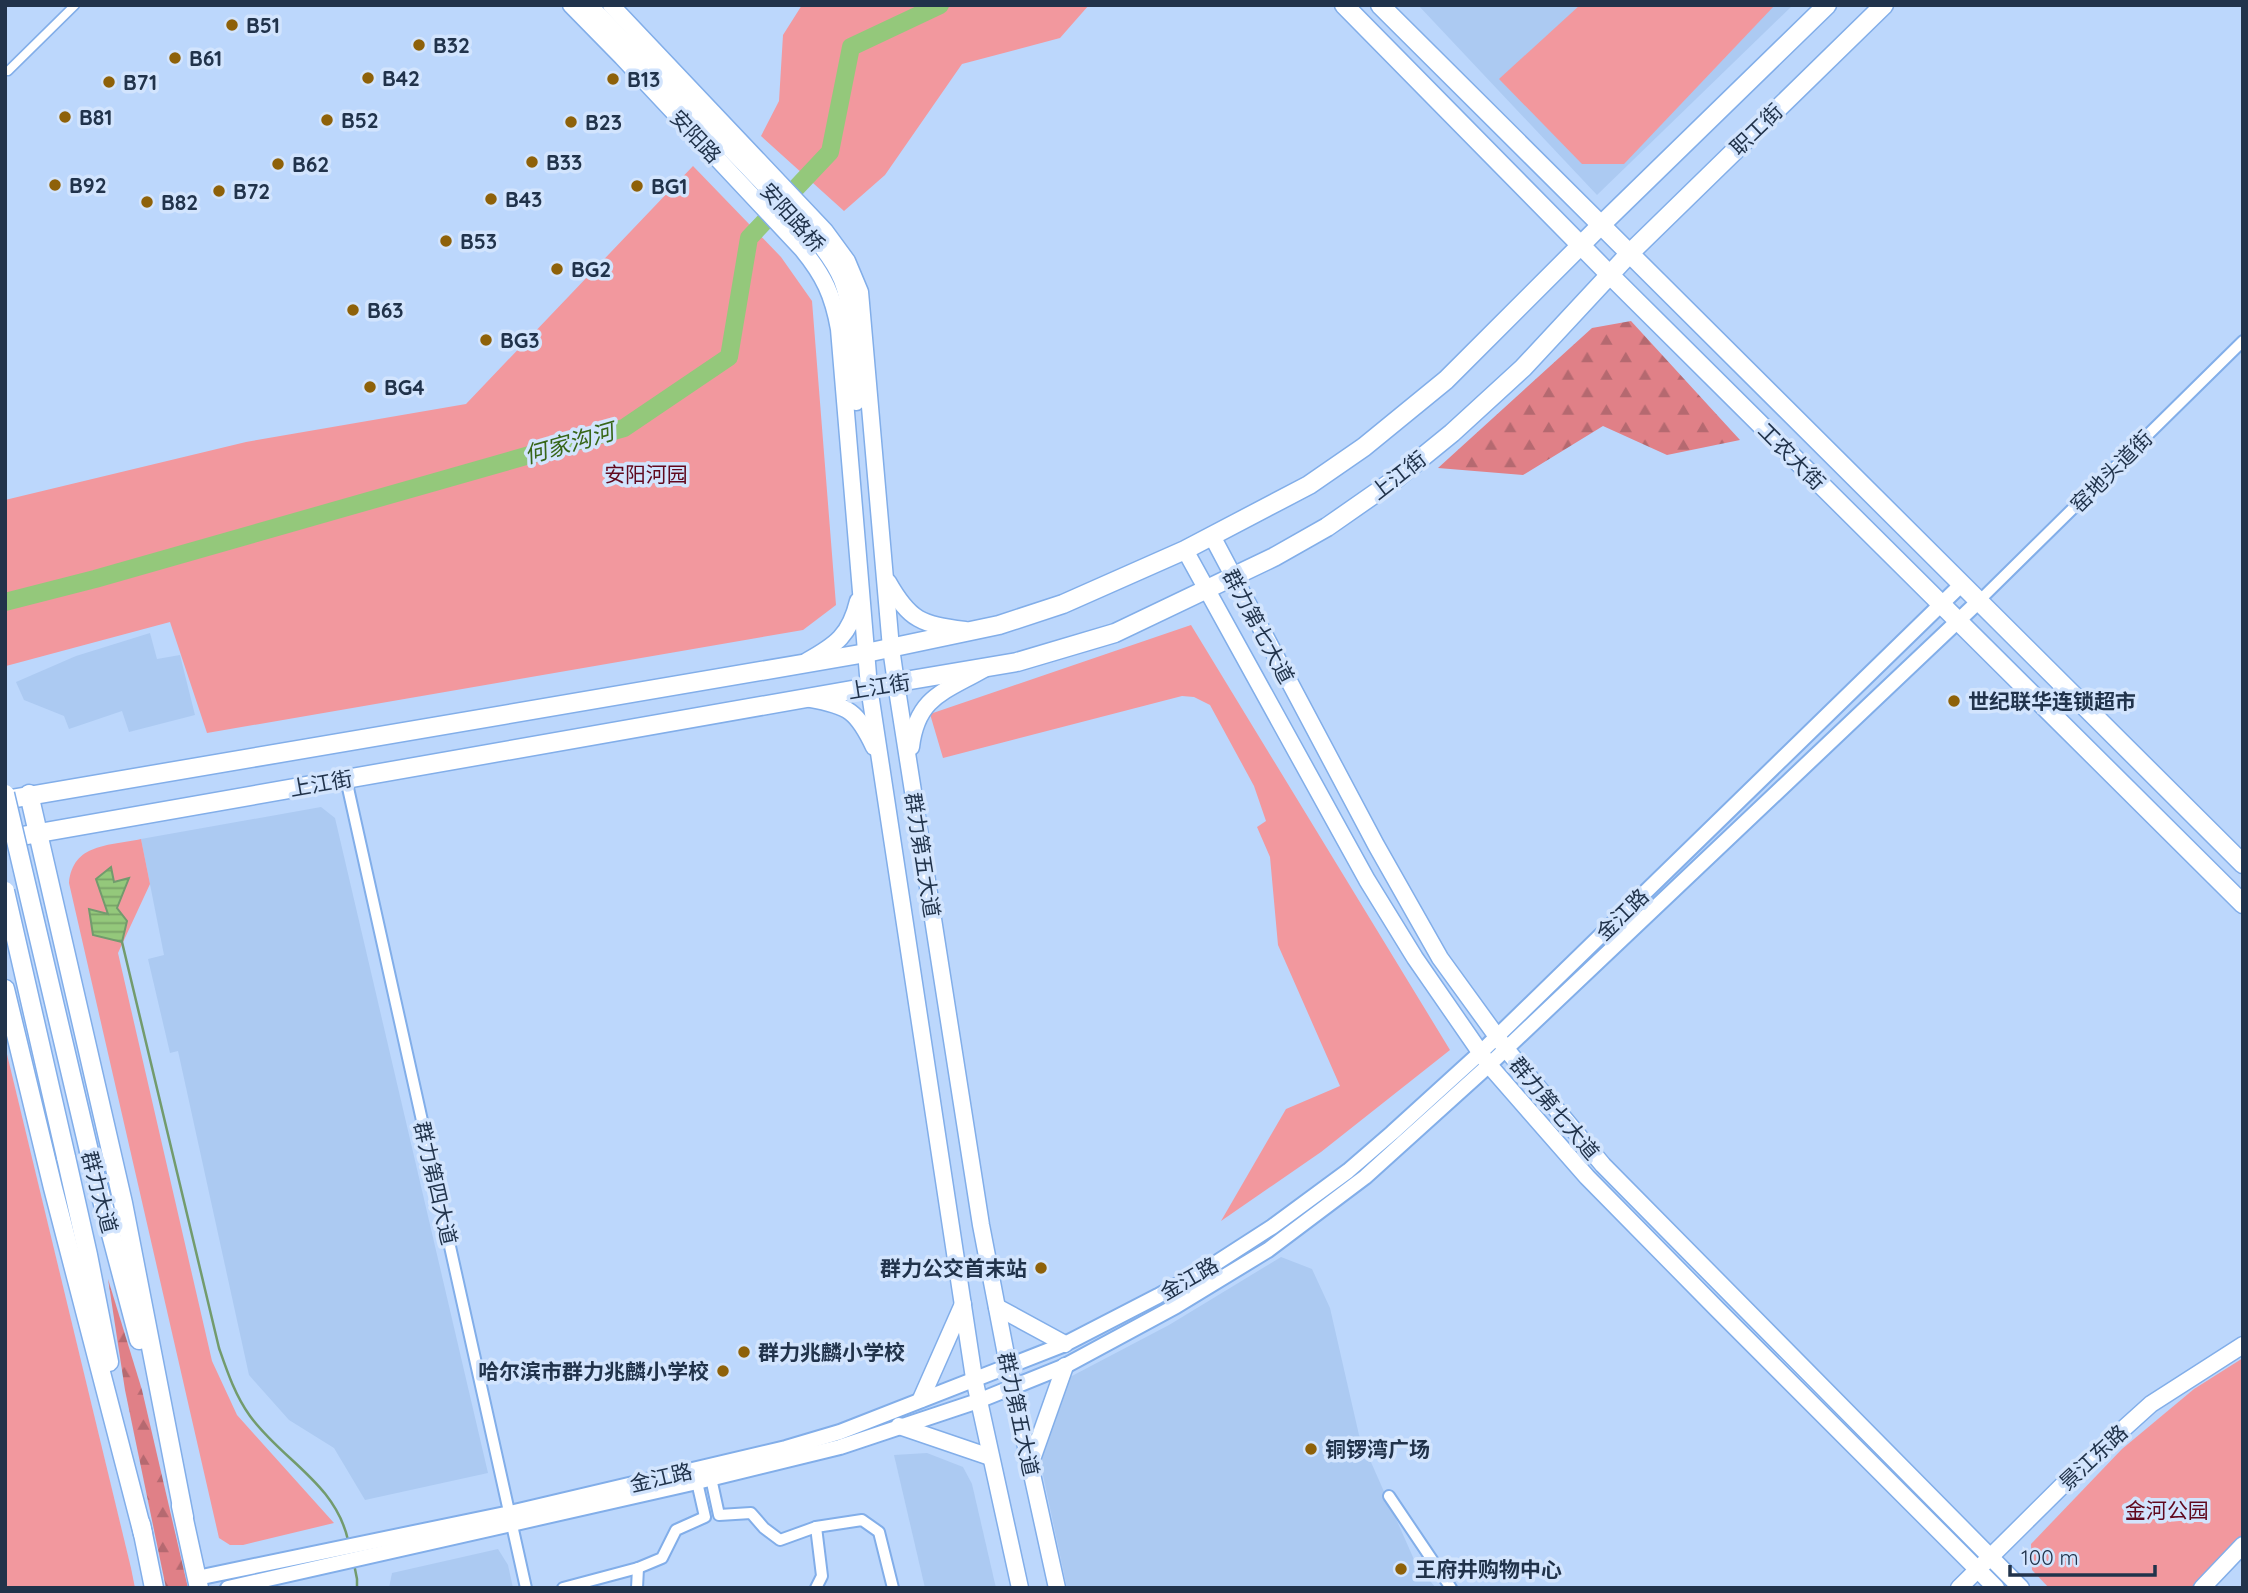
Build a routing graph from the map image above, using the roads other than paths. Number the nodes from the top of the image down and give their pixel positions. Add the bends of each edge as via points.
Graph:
1 (75, 5) edge
2 (571, 5) edge
3 (589, 5) edge
4 (611, 5) edge
5 (1344, 5) edge
6 (1380, 5) edge
7 (1826, 5) edge
8 (1884, 5) edge
9 (8, 71) dead end
10 (752, 153) joint
11 (734, 177) joint
12 (1600, 226) junction
13 (1580, 246) junction
14 (1629, 254) junction
15 (1610, 275) junction
16 (2243, 341) edge
17 (1212, 536) junction
18 (1185, 550) junction
19 (857, 553) junction
20 (885, 576) junction
21 (1232, 577) junction
22 (1962, 584) junction
23 (1206, 590) junction
24 (861, 592) junction
25 (1979, 601) junction
26 (1941, 605) junction
27 (1959, 620) junction
28 (971, 631) junction
29 (891, 648) junction
30 (866, 653) junction
31 (802, 664) junction
32 (984, 669) junction
33 (896, 683) junction
34 (869, 687) junction
35 (804, 698) junction
36 (880, 762) junction
37 (909, 764) junction
38 (346, 779) junction
39 (5, 794) edge
40 (29, 794) junction
41 (5, 800) edge
42 (38, 832) junction
43 (5, 839) edge
44 (2243, 864) edge
45 (5, 891) edge
46 (2243, 904) edge
47 (5, 989) edge
48 (1501, 1042) junction
49 (1484, 1059) junction
50 (963, 1304) junction
51 (997, 1307) junction
52 (1065, 1344) junction
53 (2243, 1345) edge
54 (1008, 1365) junction
55 (1065, 1366) junction
56 (974, 1378) junction
57 (1013, 1388) junction
58 (921, 1399) junction
59 (978, 1401) junction
60 (900, 1426) junction
61 (990, 1457) junction
62 (1030, 1465) junction
63 (704, 1480) junction
64 (1389, 1496) dead end
65 (184, 1517) junction
66 (511, 1518) junction
67 (816, 1527) junction
68 (143, 1534) junction
69 (2243, 1545) edge
70 (337, 1556) junction
71 (1990, 1557) junction
72 (638, 1568) junction
73 (1977, 1570) junction
74 (198, 1583) edge
75 (154, 1588) edge
76 (228, 1588) edge
77 (526, 1588) edge
78 (563, 1588) edge
79 (637, 1588) edge
80 (816, 1588) edge
81 (893, 1588) edge
82 (1020, 1588) edge
83 (1057, 1588) edge
84 (1451, 1588) edge
85 (1959, 1588) edge
86 (1996, 1588) edge
87 (2021, 1588) edge
88 (2202, 1588) edge

1 - 9 street
2 - 11 main road, 安阳路
3 - 19 main road, 安阳路桥 via 835,264 849,314 862,492
4 - 10 main road, 安阳路
5 - 13 main road, 工农大街
6 - 12 main road, 工农大街
7 - 12 main road, 职工街
8 - 14 main road, 职工街
10 - 20 main road, 群力第五大道 via 825,231 847,261 860,292
11 - 19 main road, 群力第五大道 via 802,249 823,278 836,310
12 - 13 main road, 上江街
12 - 14 main road, 工农大街
13 - 15 main road, 工农大街
13 - 17 main road, 上江街 via 1446,380 1364,447 1309,485
14 - 15 main road, 上江街
14 - 22 main road, 工农大街
15 - 21 main road, 上江街 via 1523,368 1393,481 1327,527
15 - 26 main road, 工农大街
16 - 25 street, 窑地头道街
17 - 18 main road, 上江街
17 - 21 main road, 群力第七大道
18 - 23 main road, 群力第七大道
18 - 28 main road, 上江街 via 1063,604
19 - 24 main road, 群力第五大道
20 - 28 main road via 914,618
20 - 29 main road, 群力第五大道
21 - 23 main road, 上江街
21 - 48 main road, 群力第七大道 via 1440,958
22 - 25 main road, 工农大街
22 - 26 street, 金江路
23 - 32 main road, 上江街 via 1115,633
23 - 49 main road, 群力第七大道 via 1367,880
24 - 30 main road, 群力第五大道
24 - 31 main road via 847,633 830,649
25 - 27 street, 金江路
25 - 44 main road, 工农大街
26 - 27 main road, 工农大街
26 - 48 street, 金江路
27 - 46 main road, 工农大街
27 - 48 street, 金江路
28 - 29 main road, 上江街
29 - 30 main road, 上江街
29 - 33 main road, 群力第五大道
30 - 31 main road, 上江街
30 - 34 main road, 群力第五大道
31 - 40 main road, 上江街
32 - 33 main road, 上江街
32 - 37 main road via 928,703 919,714
33 - 34 main road, 上江街
33 - 37 main road, 群力第五大道
34 - 35 main road, 上江街
34 - 36 main road, 群力第五大道
35 - 36 main road via 848,709 867,732
35 - 38 main road, 上江街
36 - 50 main road, 群力第五大道
37 - 51 main road, 群力第五大道
38 - 42 main road, 上江街
38 - 66 street, 群力第四大道
39 - 65 main road, 群力大道, bridge via 89,1151
40 - 41 main road, 上江街
40 - 42 main road
42 - 43 main road, 上江街
42 - 65 main road via 123,1203
45 - 68 main road, 群力大道, bridge via 88,1255
47 - 68 main road
48 - 49 street, 金江路
48 - 71 main road, 群力第七大道 via 1603,1165
49 - 52 street, 金江路 via 1272,1227 1199,1273
49 - 55 street, 金江路 via 1365,1177 1268,1250
49 - 73 main road, 群力第七大道 via 1597,1186
50 - 56 main road, 群力第五大道
50 - 58 main road
51 - 52 main road
51 - 54 main road, 群力第五大道
52 - 54 street, 金江路
53 - 71 main road, 景江东路 via 2151,1404
54 - 56 street, 金江路
54 - 57 main road, 群力第五大道
55 - 57 street, 金江路
55 - 62 main road
56 - 58 street, 金江路
56 - 59 main road, 群力第五大道
57 - 59 street, 金江路
57 - 62 main road, 群力第五大道
58 - 66 street, 金江路 via 840,1433
59 - 60 street, 金江路
59 - 61 main road, 群力第五大道
60 - 61 main road
60 - 63 street, 金江路 via 840,1447
61 - 82 main road, 群力第五大道
62 - 83 main road, 群力第五大道
63 - 66 street, 金江路
63 - 67 street via 719,1515 751,1513 780,1539
63 - 72 street via 705,1517 676,1530 662,1558
64 - 84 street
65 - 74 main road, 群力大道
66 - 70 street, 金江路
66 - 77 street, 群力第四大道
67 - 80 street via 822,1576
67 - 81 street via 862,1520 879,1532
68 - 75 main road, 群力大道
69 - 88 main road
70 - 74 street, 金江路
70 - 76 street, 金江路
71 - 73 main road, 景江东路
71 - 87 main road, 群力第七大道
72 - 78 street
72 - 79 street
73 - 85 main road, 景江东路
73 - 86 main road, 群力第七大道

